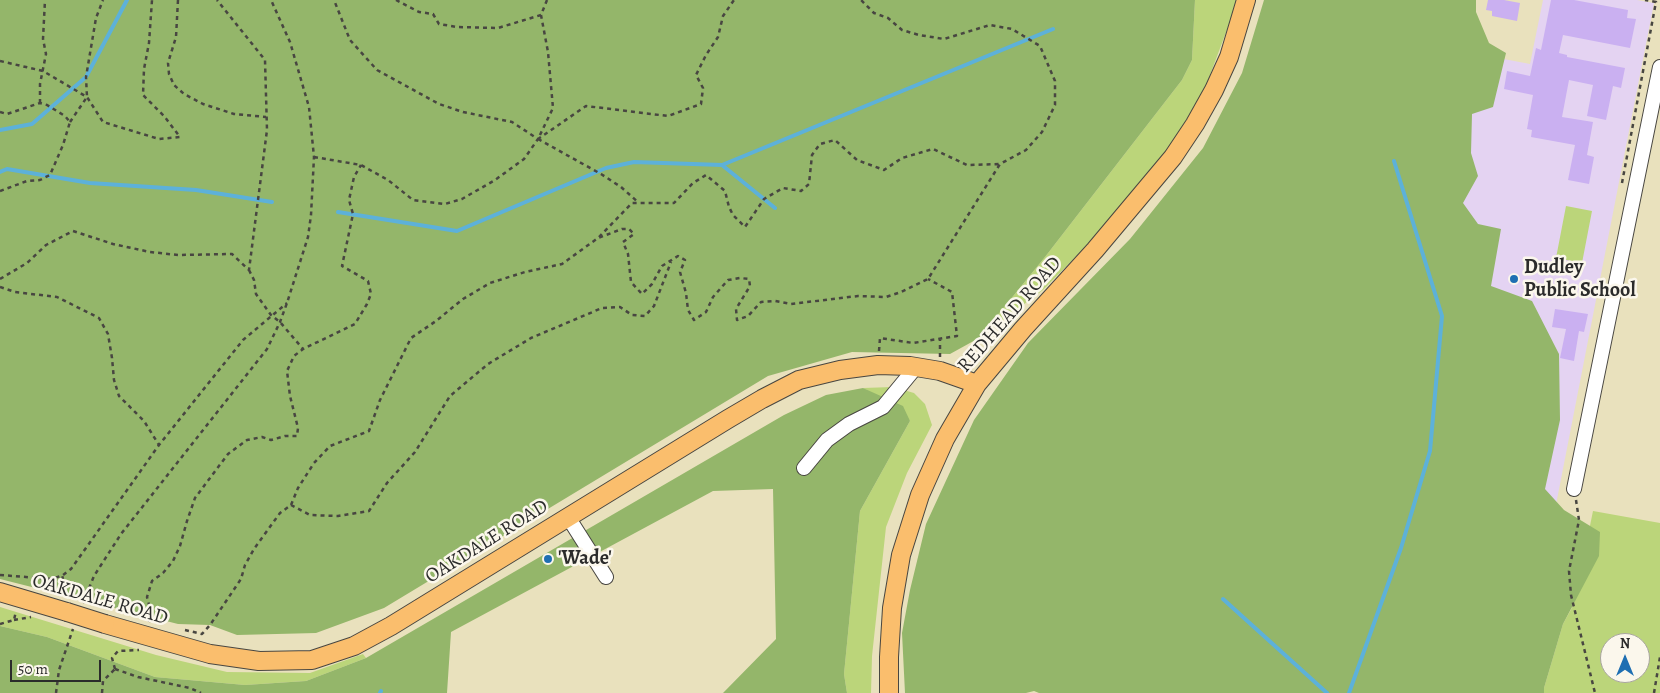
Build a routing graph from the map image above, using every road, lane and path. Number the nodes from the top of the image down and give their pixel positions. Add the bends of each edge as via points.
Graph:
1 (45, 0) edge
2 (103, 0) edge
3 (152, 0) edge
4 (178, 0) edge
5 (217, 0) edge
6 (271, 0) edge
7 (334, 0) edge
8 (396, 0) edge
9 (547, 0) edge
10 (734, 0) edge
11 (861, 0) edge
12 (1246, 0) edge
13 (541, 15) junction
14 (0, 61) edge
15 (1660, 67) edge
16 (43, 71) junction
17 (87, 97) junction
18 (40, 103) junction
19 (0, 114) edge
20 (266, 117) junction
21 (70, 122) junction
22 (538, 140) junction
23 (314, 157) junction
24 (1000, 164) junction
25 (361, 165) junction
26 (0, 191) edge
27 (639, 203) junction
28 (598, 238) junction
29 (671, 260) junction
30 (249, 270) junction
31 (0, 279) edge
32 (928, 279) junction
33 (0, 287) edge
34 (288, 302) junction
35 (271, 315) junction
36 (280, 322) junction
37 (880, 338) dead end
38 (303, 349) junction
39 (916, 367) junction
40 (978, 384) junction
41 (159, 445) junction
42 (804, 468) dead end
43 (1574, 489) joint
44 (290, 505) junction
45 (568, 517) junction
46 (0, 575) edge
47 (62, 575) junction
48 (606, 577) dead end
49 (0, 592) edge
50 (20, 599) junction
51 (72, 610) junction
52 (148, 623) dead end
53 (0, 624) edge
54 (202, 634) dead end
55 (144, 649) dead end
56 (1660, 657) edge
57 (115, 669) junction
58 (56, 693) edge
59 (102, 693) edge
60 (201, 693) edge
61 (889, 693) edge
62 (1594, 693) edge
63 (1654, 693) edge

1 - 16 path via 43,39 46,54
2 - 17 path via 96,18 86,77
3 - 17 path via 143,95 180,137 160,139 102,122
4 - 20 path via 176,38 168,63 174,85 203,104 234,114
5 - 20 path via 265,60
6 - 23 path via 290,42 309,106
7 - 22 path via 350,40 377,70 440,104 512,122
8 - 13 path via 419,12 433,14 439,24 458,27 498,28
9 - 13 path
10 - 22 path via 723,16 718,37 696,75 703,88 701,104 668,116 586,106
11 - 24 path via 874,13 888,18 902,30 920,35 944,39 990,25 1012,29 1040,46 1055,81 1055,105 1042,132 1026,150
12 - 40 main road, REDHEAD ROAD via 1225,65 1179,149
13 - 22 path via 553,108
14 - 16 path
15 - 43 street
16 - 17 path
16 - 18 path
17 - 21 path
18 - 19 path
18 - 21 path via 66,116
20 - 30 path
21 - 26 path via 50,175
22 - 25 path via 524,159 495,180 445,204 412,200 388,180
22 - 27 path via 601,174
23 - 25 path
23 - 34 path via 308,237
24 - 27 path via 967,164 933,150 902,158 884,170 857,160 835,140 820,144 812,155 809,184 801,191 783,188 764,199 745,227 733,215 726,191 706,175 674,203
24 - 32 path
25 - 38 path via 354,177 349,200 353,214 342,266 368,281 371,294 354,324
27 - 28 path via 632,203
28 - 29 path via 622,229 629,229 634,234 623,242 632,282 642,294 662,266
28 - 44 path via 562,264 490,283 411,338 380,400 369,431 330,446 314,462
29 - 32 path via 678,256 685,260 680,272 688,310 694,320 706,312 728,280 749,279 750,286 736,309 737,320 748,316 761,302 791,304 858,296 886,298
29 - 44 path via 654,306 645,316 632,315 620,307 602,308 531,338 488,364 450,396 415,452 387,483 369,511 338,516 310,515
30 - 31 path via 232,254 150,252 73,231 46,245 26,263
30 - 35 path via 256,294
32 - 37 path via 952,292 957,336 913,344
33 - 41 path via 57,297 99,318 108,334 119,396 144,421
34 - 35 path
34 - 36 path
35 - 36 path
35 - 41 path via 243,340
36 - 38 path
36 - 51 path via 266,349 121,534
38 - 52 path via 294,356 287,370 298,428 296,436 271,440 254,438 228,454 195,498 173,561 152,581 147,597 151,612
39 - 40 main road, OAKDALE ROAD via 940,370
39 - 42 street via 884,407 849,424 827,440
39 - 45 main road, OAKDALE ROAD via 849,369 799,380 728,419
40 - 61 main road, REDHEAD ROAD via 945,439 920,495 902,555 892,608
41 - 47 path via 71,569
43 - 62 path via 1579,520 1569,571 1571,595
44 - 54 path via 280,513 254,549 234,591
45 - 48 street
45 - 51 main road, OAKDALE ROAD, bridge via 391,626 354,646 312,660 259,662 210,654 105,624
46 - 47 path via 47,579
47 - 51 path via 60,598
49 - 50 main road, OAKDALE ROAD
50 - 51 main road, OAKDALE ROAD
50 - 53 path via 14,620
51 - 58 path
55 - 57 path via 118,651 112,658
56 - 63 path
57 - 59 path via 103,681
57 - 60 path

